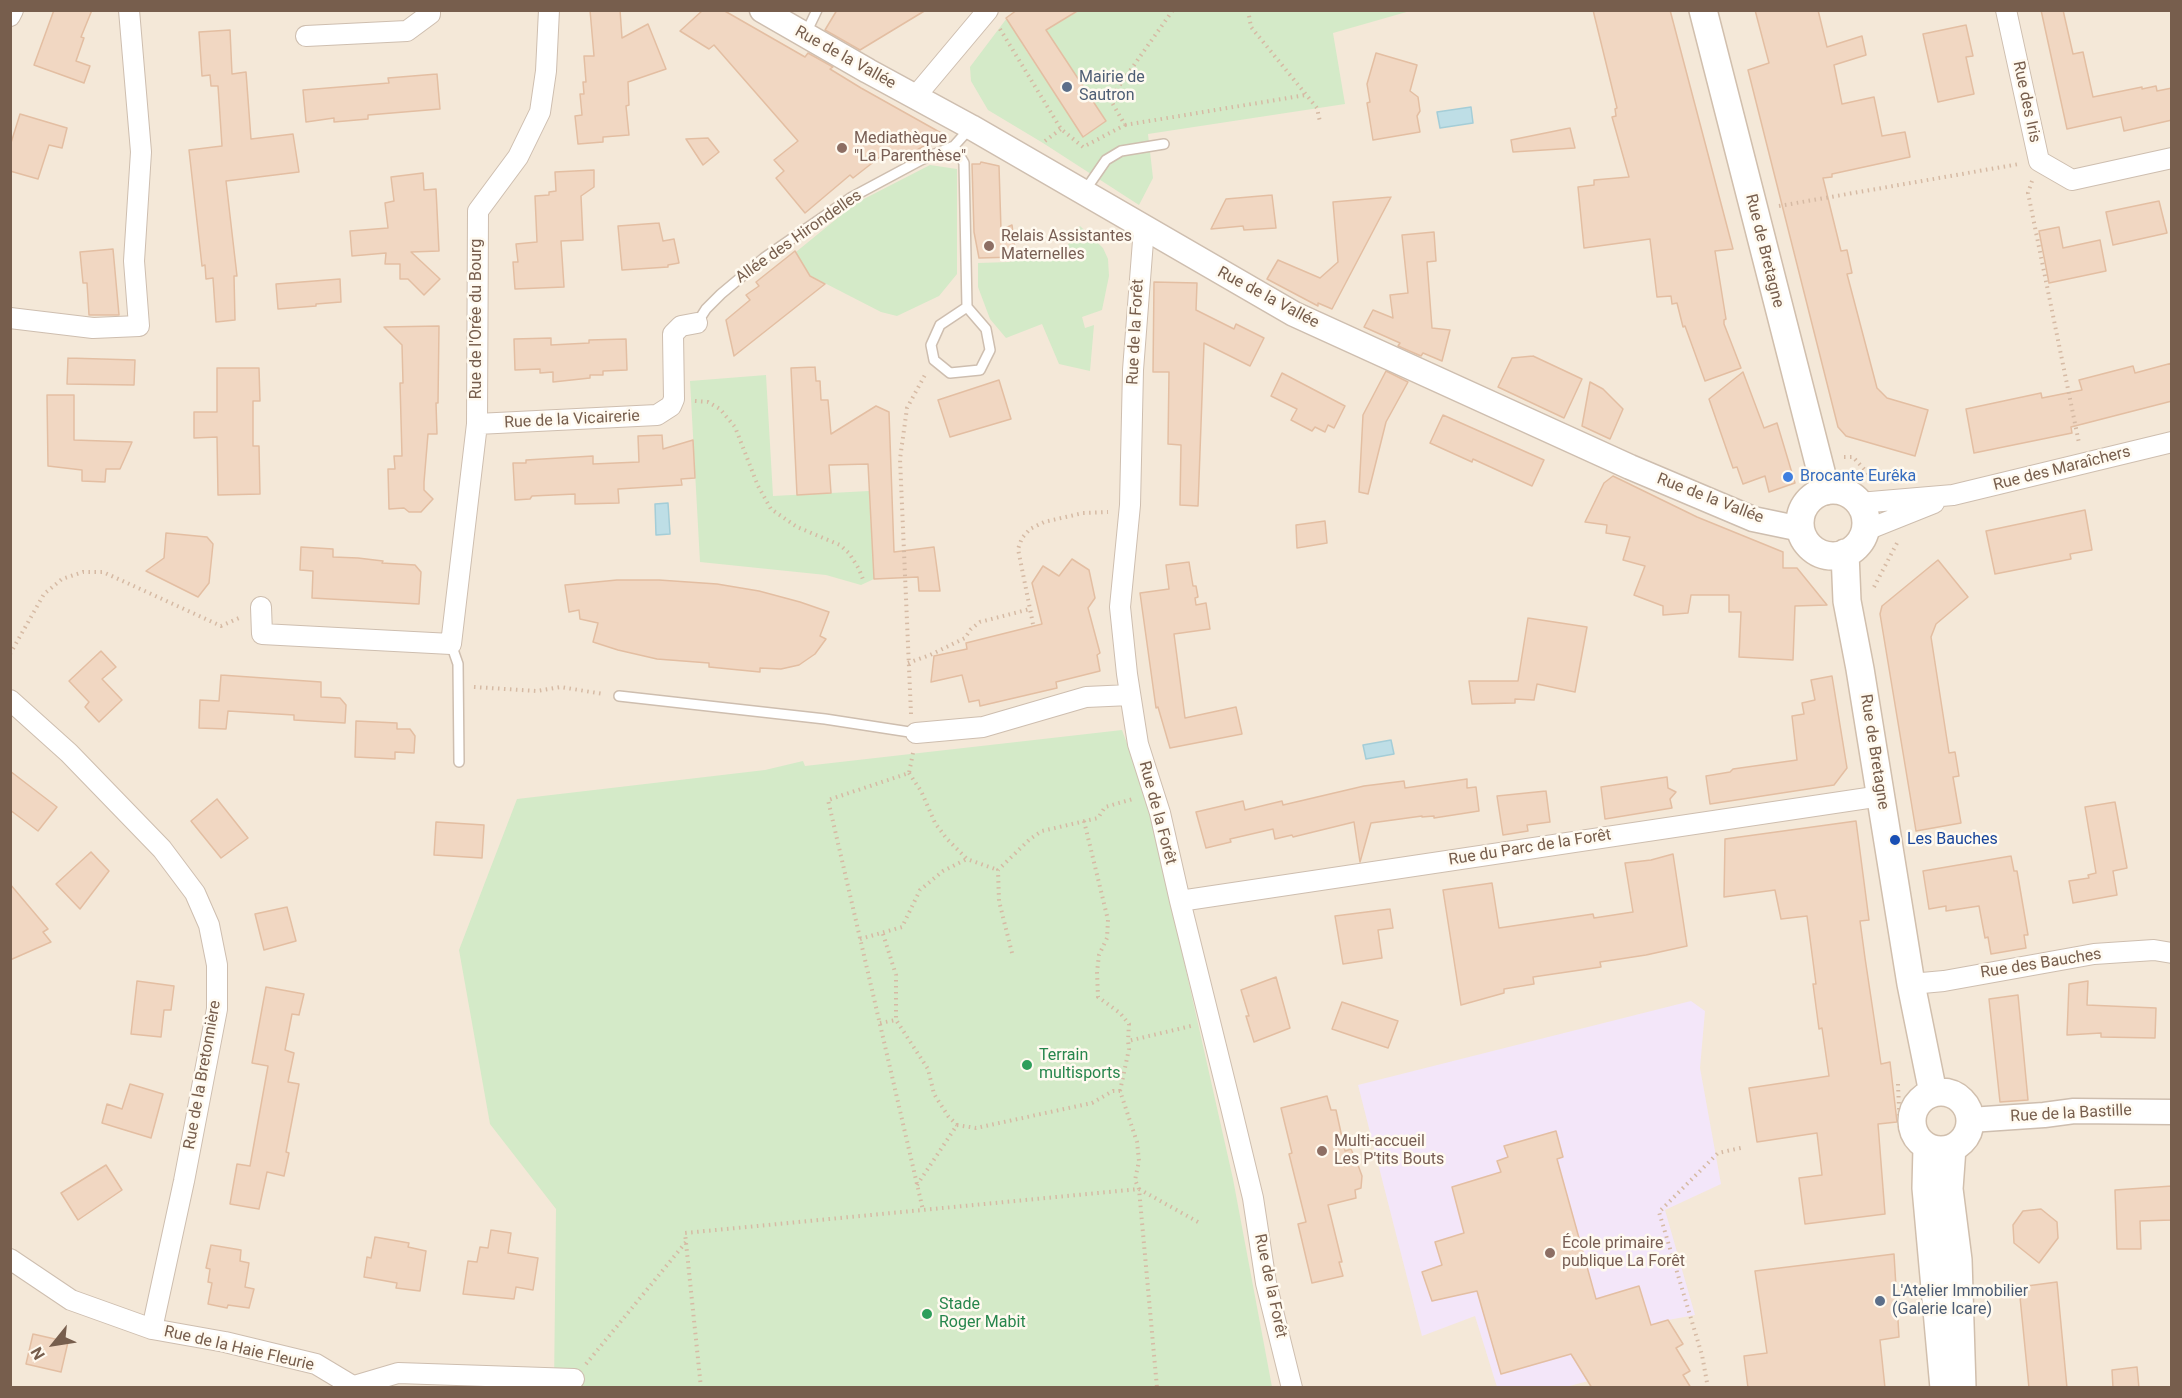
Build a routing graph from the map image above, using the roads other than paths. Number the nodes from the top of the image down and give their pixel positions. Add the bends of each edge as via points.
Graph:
1 (13, 10) edge
2 (129, 10) edge
3 (430, 10) edge
4 (549, 10) edge
5 (762, 10) edge
6 (817, 10) edge
7 (1703, 10) edge
8 (2006, 10) edge
9 (989, 14) edge
10 (10, 16) edge
11 (306, 36) dead end
12 (805, 36) junction
13 (915, 97) junction
14 (971, 126) junction
15 (1164, 144) dead end
16 (954, 146) junction
17 (2172, 158) edge
18 (1084, 192) junction
19 (1144, 228) junction
20 (967, 307) junction
21 (10, 318) edge
22 (697, 323) joint
23 (477, 424) junction
24 (2172, 442) edge
25 (1826, 491) junction
26 (1953, 495) junction
27 (1859, 503) junction
28 (1800, 529) junction
29 (1864, 531) junction
30 (1845, 553) junction
31 (261, 607) road end
32 (451, 644) junction
33 (1130, 695) junction
34 (619, 696) road end
35 (10, 700) edge
36 (916, 733) joint
37 (459, 762) dead end
38 (1881, 796) junction
39 (1180, 901) junction
40 (2172, 952) edge
41 (1911, 984) junction
42 (1933, 1093) junction
43 (2172, 1112) edge
44 (1970, 1120) junction
45 (1939, 1148) junction
46 (10, 1260) edge
47 (152, 1329) junction
48 (574, 1379) road end
49 (355, 1387) edge
50 (1292, 1388) edge
51 (1944, 1388) edge
52 (1962, 1388) edge

1 - 10 street
2 - 21 street via 141,152 134,261 139,326 93,328
3 - 11 street via 407,31
4 - 23 street, Rue de l'Orée du Bourg via 540,112 518,157 478,211
5 - 12 street, Rue de la Vallée
6 - 12 lane
7 - 25 main road, Rue de Bretagne
8 - 17 street, Rue des Iris via 2039,161 2072,180
9 - 13 street
12 - 13 street, Rue de la Vallée
13 - 14 street, Rue de la Vallée
14 - 16 lane, Allée des Hirondelles
14 - 18 street, Rue de la Vallée
15 - 18 lane via 1121,151 1106,160
16 - 20 lane via 964,163
16 - 22 lane, Allée des Hirondelles via 834,209 747,272 706,309
18 - 19 street, Rue de la Vallée
19 - 28 street, Rue de la Vallée via 1340,336 1753,519
19 - 33 street, Rue de la Forêt via 1133,370 1130,510 1120,607
20 - 20 lane via 940,325 931,345 934,360 950,374 980,370 990,350 986,329
22 - 23 street, Rue de la Vicairerie via 676,329 674,399 671,406 657,415
23 - 32 street, Rue de l'Orée du Bourg
24 - 26 street, Rue des Maraîchers
25 - 27 main road via 1847,493
25 - 28 main road via 1810,498 1800,518
26 - 27 street, Rue des Maraîchers
26 - 29 street, Rue des Maraîchers
27 - 29 main road via 1864,512
28 - 30 main road via 1809,546 1817,551 1826,555
29 - 30 main road via 1854,548
30 - 38 main road, Rue de Bretagne via 1847,601
31 - 32 street via 262,634
32 - 37 lane, Rue de l'Orée du Bourg via 458,664
33 - 36 street via 1086,697 983,727
33 - 39 street, Rue de la Forêt via 1138,744 1155,793
34 - 36 lane
35 - 47 street, Rue de la Bretonnière via 69,753 162,849 195,893 209,925 217,965 217,1009
38 - 39 street, Rue du Parc de la Forêt
38 - 41 main road, Rue de Bretagne
39 - 50 street, Rue de la Forêt via 1250,1186 1266,1283
40 - 41 street, Rue des Bauches via 2094,954
41 - 42 main road, Rue de Bretagne
42 - 44 main road via 1955,1095 1968,1110
42 - 45 main road via 1918,1103 1911,1119 1916,1136
43 - 44 street, Rue de la Bastille via 2073,1111
44 - 45 main road via 1965,1137
45 - 51 main road via 1926,1188
45 - 52 main road via 1949,1189 1958,1260
46 - 47 street via 71,1300
47 - 49 street, Rue de la Haie Fleurie via 316,1365
48 - 49 street via 398,1373

